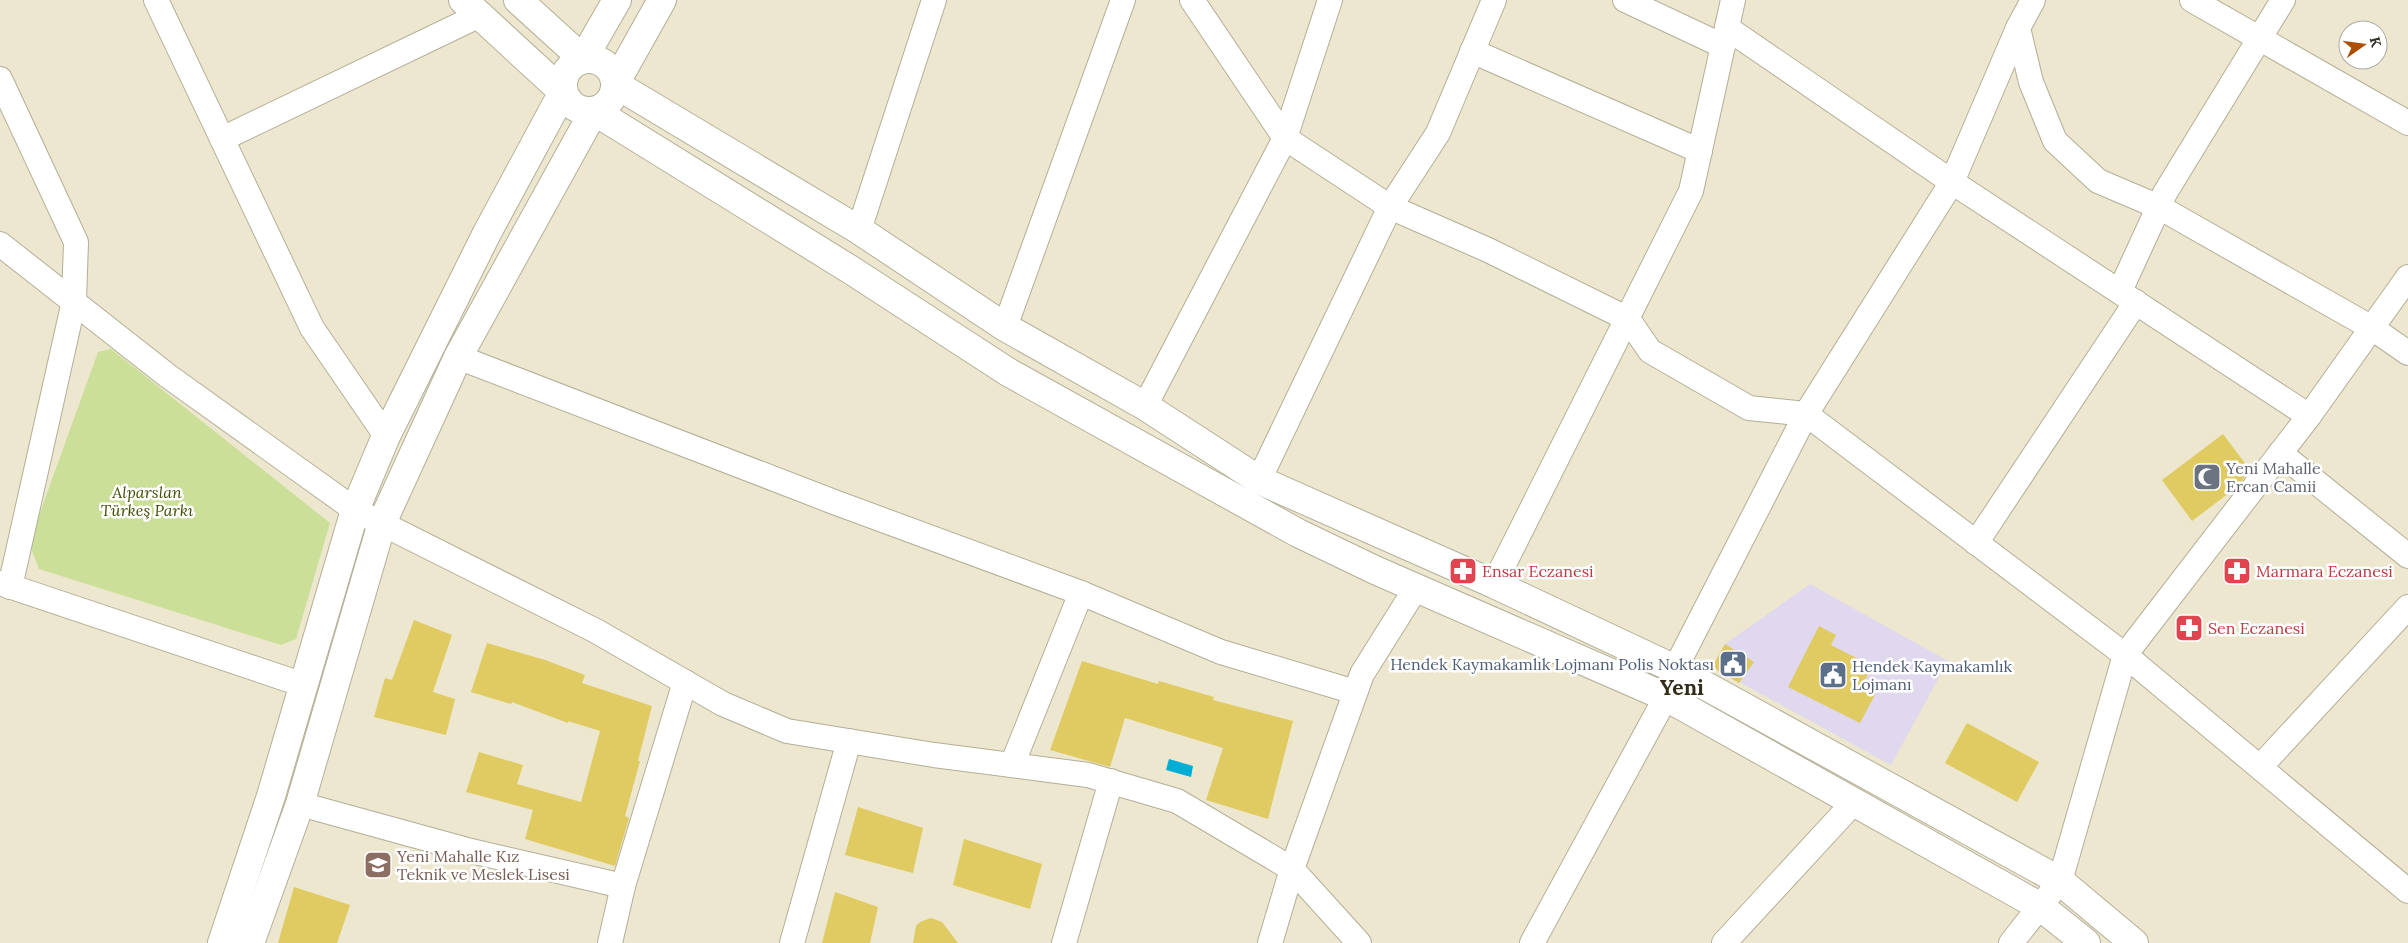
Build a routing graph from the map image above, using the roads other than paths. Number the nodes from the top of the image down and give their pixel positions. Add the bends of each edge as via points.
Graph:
1 (156, 0) edge
2 (518, 0) edge
3 (617, 0) edge
4 (662, 0) edge
5 (934, 0) edge
6 (1123, 0) edge
7 (1192, 0) edge
8 (1330, 0) edge
9 (1494, 0) edge
10 (1625, 0) edge
11 (1733, 0) edge
12 (2033, 0) edge
13 (2192, 0) edge
14 (2283, 0) edge
15 (471, 8) edge
16 (2018, 28) junction
17 (1725, 37) junction
18 (2260, 39) junction
19 (1472, 52) junction
20 (583, 59) junction
21 (0, 79) edge
22 (615, 84) junction
23 (563, 92) junction
24 (594, 111) junction
25 (2408, 123) edge
26 (1285, 138) junction
27 (222, 139) junction
28 (1700, 151) junction
29 (1952, 182) junction
30 (1390, 207) junction
31 (2158, 207) junction
32 (858, 230) junction
33 (0, 244) edge
34 (2408, 277) edge
35 (2128, 296) junction
36 (74, 301) junction
37 (1628, 319) junction
38 (1005, 327) junction
39 (2372, 328) junction
40 (2408, 352) edge
41 (458, 357) junction
42 (1145, 406) junction
43 (1806, 414) junction
44 (2309, 416) junction
45 (386, 436) junction
46 (2280, 454) junction
47 (1259, 480) junction
48 (355, 510) junction
49 (382, 523) junction
50 (1976, 543) junction
51 (2408, 556) edge
52 (1494, 584) junction
53 (5, 585) edge
54 (1416, 588) junction
55 (1081, 592) junction
56 (2408, 607) edge
57 (2125, 655) junction
58 (1675, 669) junction
59 (685, 682) junction
60 (304, 685) junction
61 (1355, 692) junction
62 (1666, 697) junction
63 (849, 742) junction
64 (1012, 765) junction
65 (2260, 767) junction
66 (1111, 781) junction
67 (1855, 801) junction
68 (300, 804) junction
69 (1292, 869) junction
70 (2404, 880) edge
71 (2060, 881) junction
72 (623, 886) junction
73 (2041, 907) junction
74 (222, 943) edge
75 (250, 943) edge
76 (610, 943) edge
77 (792, 943) edge
78 (1064, 943) edge
79 (1270, 943) edge
80 (1358, 943) edge
81 (1532, 943) edge
82 (1724, 943) edge
83 (2011, 943) edge
84 (2086, 943) edge
85 (2134, 943) edge

1 - 27 street
2 - 20 main road
3 - 20 main road
4 - 22 main road
5 - 32 street
6 - 38 street
7 - 26 street
8 - 26 street
9 - 19 street
10 - 17 street
11 - 17 street
12 - 16 street
13 - 18 street
14 - 18 street
15 - 23 main road
15 - 27 street
16 - 29 street
16 - 31 street via 2031,82 2055,141 2098,181
17 - 28 street
17 - 29 street
18 - 25 street
18 - 31 street
19 - 28 street
19 - 30 street via 1438,133
20 - 22 main road via 592,59 608,67
20 - 23 main road via 575,62 564,75
21 - 36 street via 76,242
22 - 24 main road via 612,98
22 - 32 main road
23 - 24 main road via 578,109
23 - 45 main road via 487,234
24 - 41 main road
24 - 54 main road via 851,270 1008,372 1298,534
26 - 30 street
26 - 42 street
27 - 45 street via 312,328
28 - 37 street via 1691,191
29 - 35 street
29 - 43 street
30 - 37 street via 1488,250
30 - 47 street
31 - 35 street
31 - 39 street
32 - 38 main road
33 - 36 street
34 - 39 street
35 - 44 street
35 - 50 street
36 - 48 street via 168,376
36 - 53 street
37 - 43 street via 1650,351 1749,408
37 - 52 street
38 - 42 main road
39 - 40 street
39 - 44 street
41 - 49 main road
41 - 55 street via 834,502
42 - 47 main road
43 - 50 street
43 - 58 street
44 - 46 street
45 - 48 main road
46 - 51 street
46 - 57 street
47 - 52 main road
48 - 49 street
48 - 60 main road
49 - 59 street via 596,630
49 - 68 main road
50 - 57 street
52 - 58 main road
53 - 60 street
54 - 61 street via 1362,674
54 - 62 main road
55 - 61 street via 1221,652
55 - 64 street
56 - 65 street
57 - 65 street
57 - 71 street
58 - 62 street
58 - 71 main road
59 - 63 street via 723,704 787,731
59 - 72 street
60 - 74 main road via 272,796
61 - 69 street
62 - 67 main road
62 - 81 street
63 - 64 street
63 - 77 street
64 - 66 street
65 - 70 street
66 - 69 street via 1177,800
66 - 78 street
67 - 73 main road
67 - 82 street
68 - 72 street via 471,851
68 - 75 main road
69 - 79 street
69 - 80 street
71 - 73 street
71 - 85 main road
72 - 76 street
73 - 83 street
73 - 84 main road

